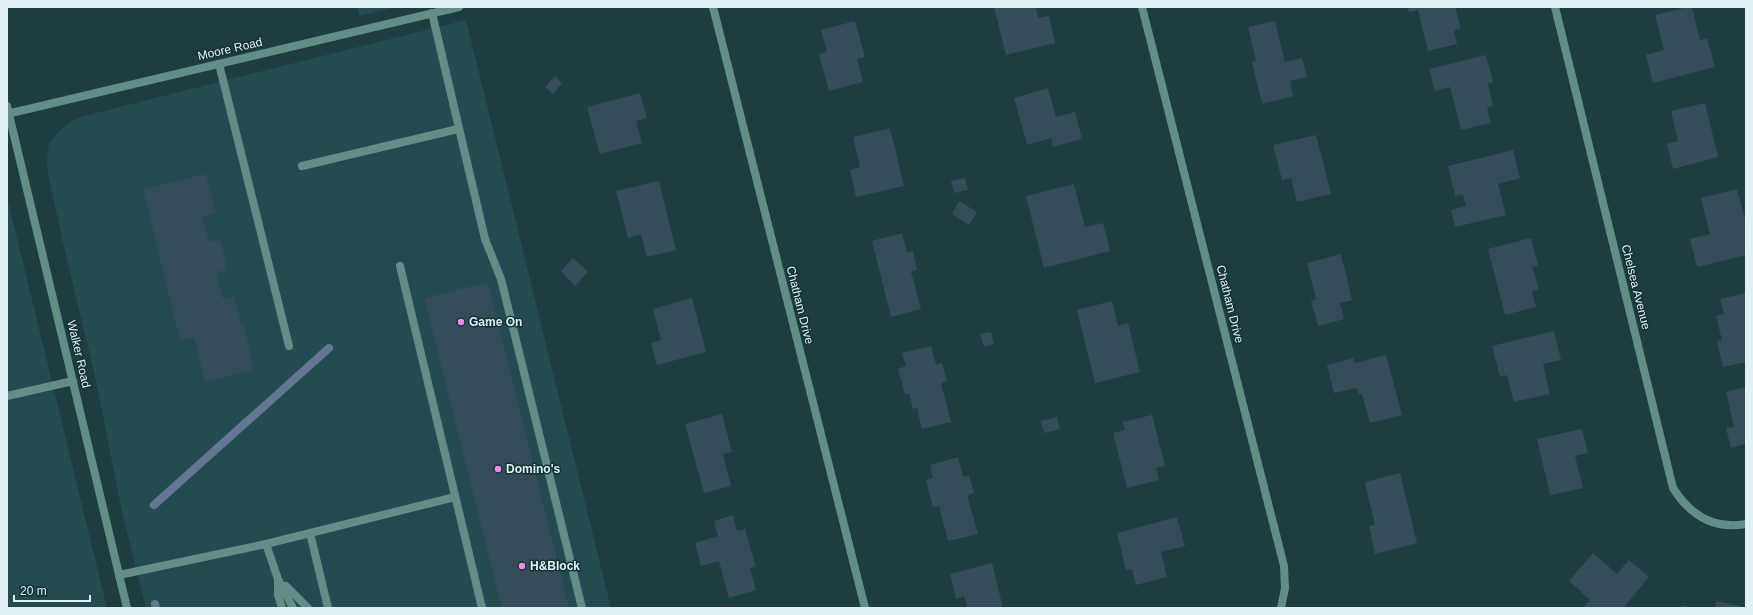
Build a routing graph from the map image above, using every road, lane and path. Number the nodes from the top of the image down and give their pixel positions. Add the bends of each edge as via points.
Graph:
1 (459, 7) edge
2 (713, 7) edge
3 (1142, 7) edge
4 (1555, 7) edge
5 (432, 14) junction
6 (220, 64) junction
7 (8, 111) edge
8 (458, 129) junction
9 (302, 166) dead end
10 (400, 266) dead end
11 (289, 346) dead end
12 (73, 381) junction
13 (7, 396) edge
14 (455, 497) junction
15 (1746, 524) edge
16 (310, 533) junction
17 (266, 544) junction
18 (119, 575) junction
19 (278, 579) junction
20 (127, 608) edge
21 (282, 608) edge
22 (293, 608) edge
23 (308, 608) edge
24 (328, 608) edge
25 (482, 608) edge
26 (582, 608) edge
27 (864, 608) edge
28 (1281, 608) edge

1 - 5 street, Moore Road
2 - 27 street, Chatham Drive
3 - 28 street, Chatham Drive via 1284,566 1286,588
4 - 15 street, Chelsea Avenue via 1673,488 1682,502 1700,517 1714,523 1736,526
5 - 6 street, Moore Road
5 - 8 street
6 - 7 street, Moore Road
6 - 11 street
7 - 12 street, Walker Road
8 - 9 street
8 - 26 street via 485,240 501,279
10 - 14 street
12 - 13 street
12 - 18 street, Walker Road
14 - 16 street
14 - 25 street
16 - 17 street
16 - 24 street
17 - 18 street
17 - 19 street
18 - 20 street, Walker Road
19 - 21 street via 278,595
19 - 22 street
19 - 23 street

